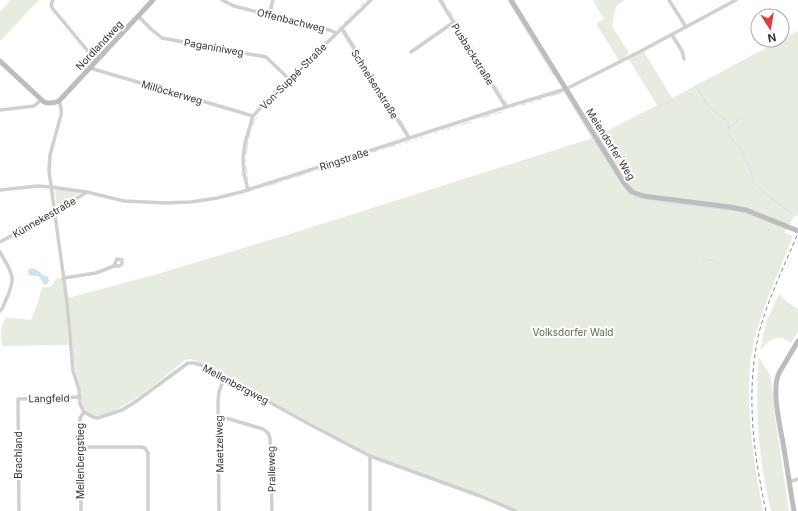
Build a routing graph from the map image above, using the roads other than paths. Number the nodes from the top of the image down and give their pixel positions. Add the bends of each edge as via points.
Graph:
1 (53, 0) edge
2 (153, 0) edge
3 (222, 0) edge
4 (273, 0) edge
5 (371, 0) edge
6 (440, 0) edge
7 (511, 0) edge
8 (669, 0) edge
9 (736, 0) edge
10 (269, 14) junction
11 (138, 16) junction
12 (454, 22) junction
13 (686, 27) junction
14 (342, 29) junction
15 (336, 33) junction
16 (672, 35) junction
17 (411, 52) dead end
18 (684, 59) dead end
19 (0, 61) edge
20 (96, 61) junction
21 (90, 68) junction
22 (289, 79) junction
23 (566, 89) junction
24 (41, 100) junction
25 (59, 101) junction
26 (506, 107) junction
27 (0, 110) edge
28 (253, 116) junction
29 (409, 138) junction
30 (52, 187) junction
31 (0, 190) edge
32 (248, 190) junction
33 (87, 192) junction
34 (55, 212) junction
35 (798, 231) edge
36 (0, 242) edge
37 (0, 252) edge
38 (114, 266) dead end
39 (64, 278) junction
40 (0, 311) edge
41 (798, 341) edge
42 (224, 378) junction
43 (80, 398) junction
44 (18, 399) joint
45 (84, 412) junction
46 (219, 416) junction
47 (80, 447) junction
48 (370, 456) junction
49 (798, 479) edge
50 (789, 482) junction
51 (505, 509) edge
52 (19, 511) edge
53 (81, 511) edge
54 (148, 511) edge
55 (219, 511) edge
56 (272, 511) edge
57 (370, 511) edge
58 (516, 511) edge
59 (794, 511) edge

1 - 20 street via 53,9
2 - 11 street, Nordlandweg
3 - 10 street, Offenbachweg via 234,6
4 - 10 street
5 - 14 street, Von-Suppé-Straße
6 - 12 street, Pusbackstraße
7 - 23 street, Meiendorfer Weg
8 - 13 street
9 - 13 street, Ringstraße
10 - 15 street, Offenbachweg
11 - 20 street, Nordlandweg
11 - 22 street, Paganiniweg via 162,38 266,57
12 - 17 street
12 - 26 street, Pusbackstraße
13 - 16 street, Ringstraße
14 - 15 street, Von-Suppé-Straße
14 - 29 street, Schneisenstraße
15 - 22 street, Von-Suppé-Straße
16 - 18 street
16 - 23 street, Ringstraße
19 - 24 street
20 - 21 street, Nordlandweg
21 - 25 street, Nordlandweg
21 - 28 street, Millöckerweg
22 - 28 street, Von-Suppé-Straße
23 - 26 street, Ringstraße
23 - 35 street, Meiendorfer Weg via 632,192 642,196 746,210
24 - 25 street via 48,104
24 - 27 street via 34,106
25 - 30 street via 62,110 50,156
26 - 29 street, Ringstraße
28 - 32 street, Von-Suppé-Straße via 245,143 244,174
29 - 32 street, Ringstraße
30 - 31 street, Ringstraße
30 - 33 street, Ringstraße
30 - 34 street
32 - 33 street, Ringstraße via 217,198 165,203 124,201
33 - 34 street, Künnekestraße
34 - 36 street, Künnekestraße
34 - 39 street
37 - 40 street via 12,279
38 - 39 street via 96,273
39 - 43 street via 73,371 80,388
41 - 50 street via 779,373 776,387
42 - 45 street, Mellenbergweg via 204,366 188,362 122,410 97,418
42 - 46 street, Maetzelweg via 219,392
42 - 48 street, Mellenbergweg
43 - 44 street, Langfeld
43 - 45 street
44 - 52 street, Brachland
45 - 47 street, Mellenbergstieg via 80,418
46 - 55 street, Maetzelweg
46 - 56 street, Pralleweg via 263,429 268,433
47 - 53 street, Mellenbergstieg
47 - 54 street via 145,448 148,453
48 - 51 street, Mellenbergweg
48 - 57 street
49 - 50 street
50 - 59 street
51 - 58 street, Mellenbergweg

